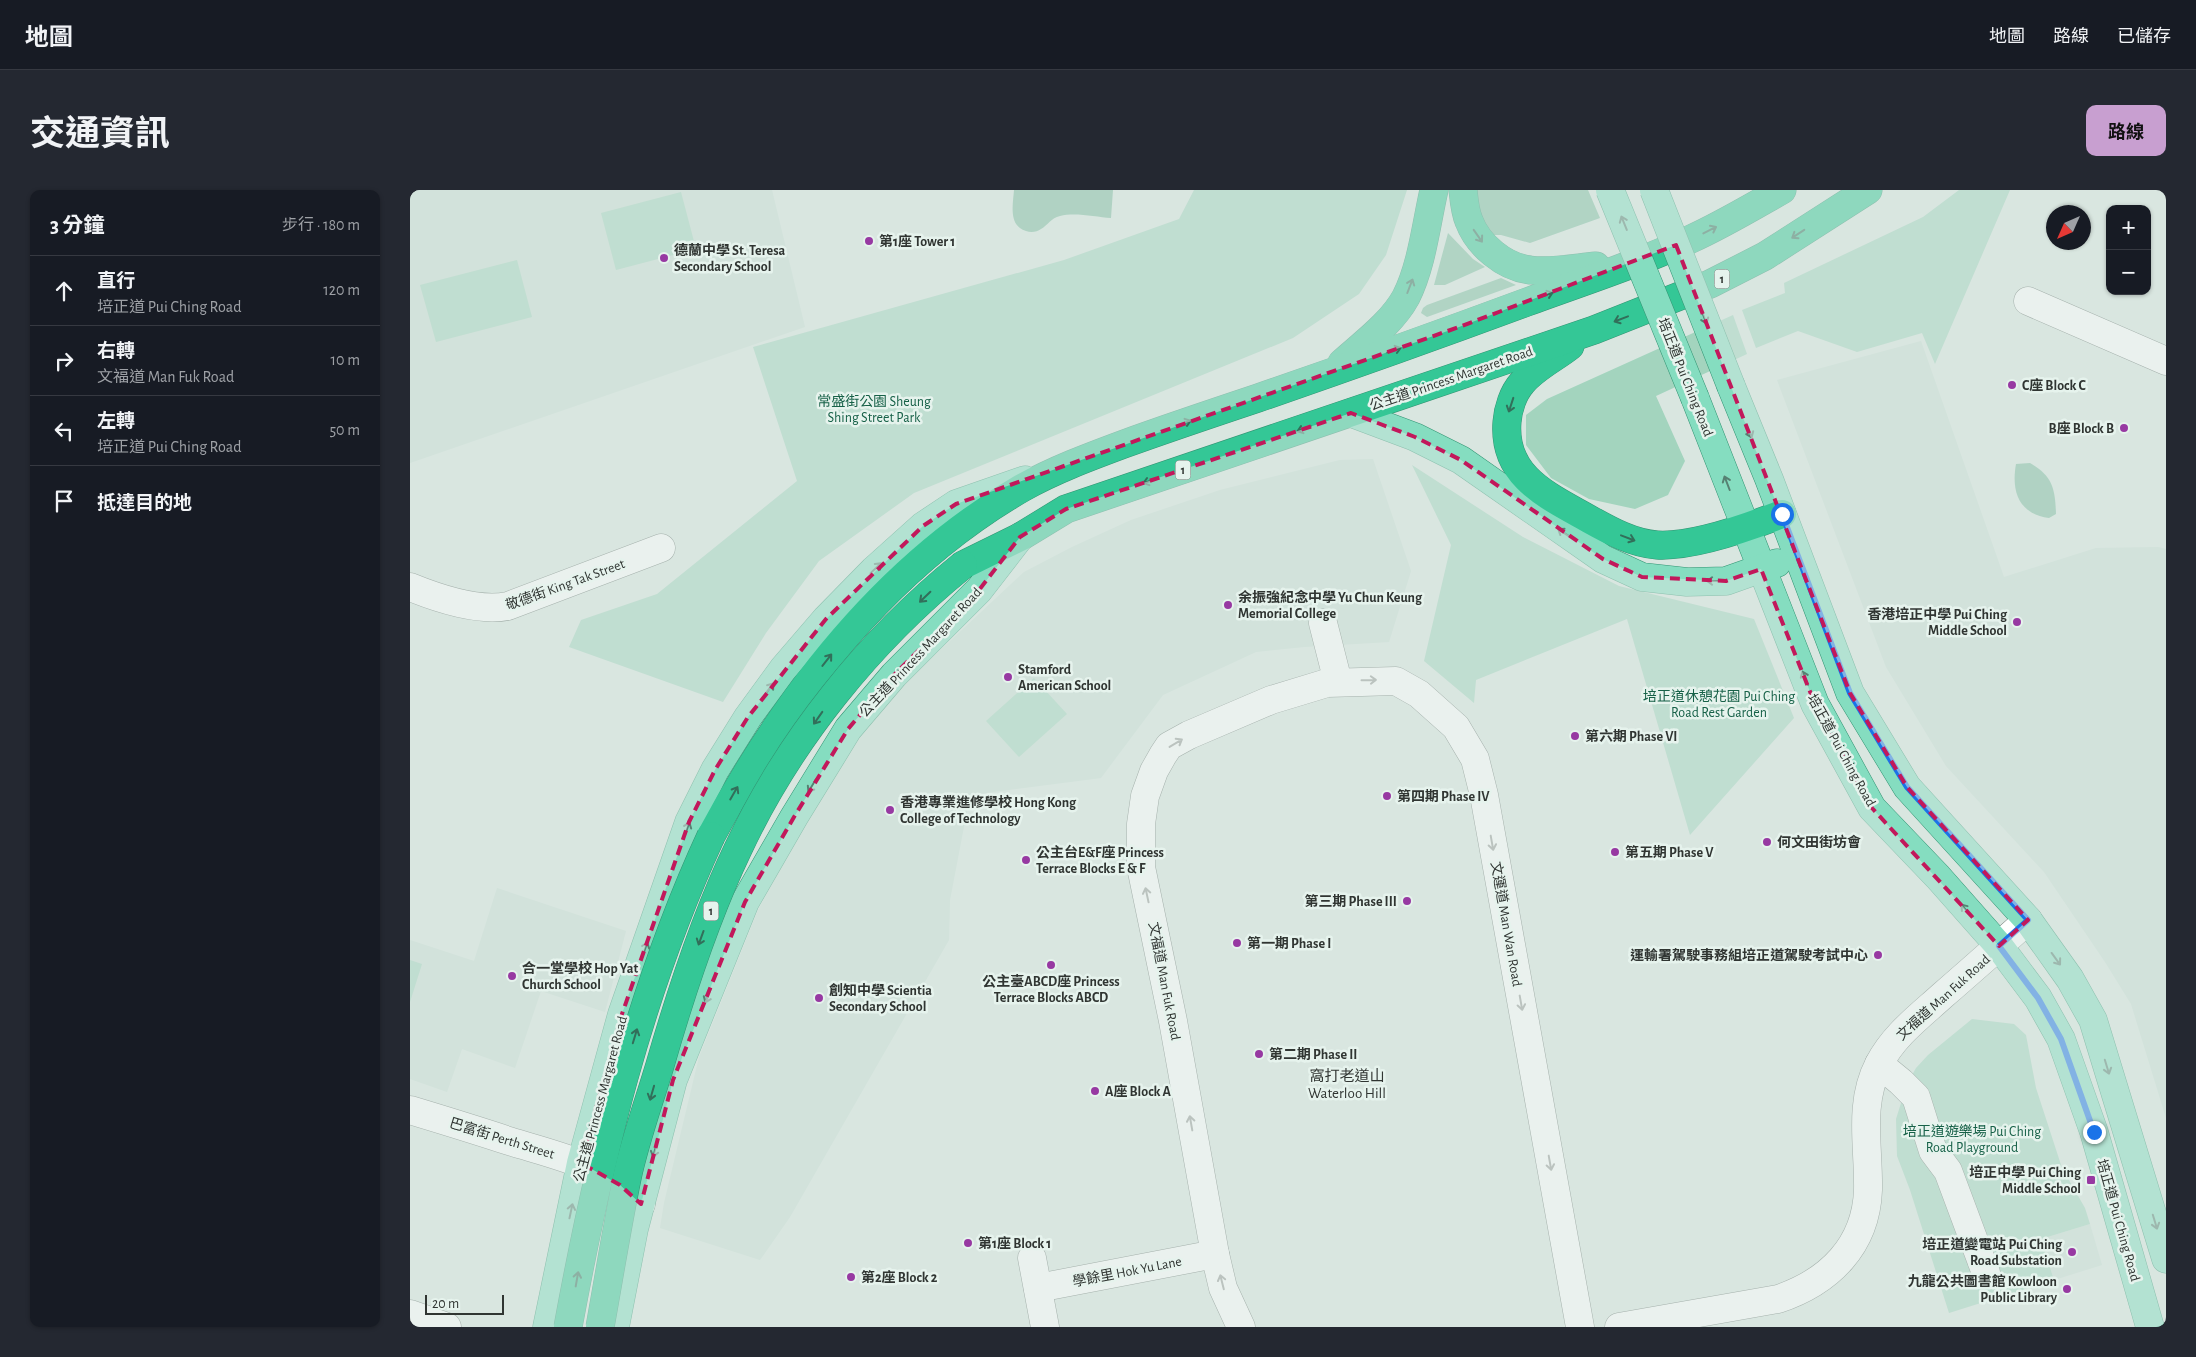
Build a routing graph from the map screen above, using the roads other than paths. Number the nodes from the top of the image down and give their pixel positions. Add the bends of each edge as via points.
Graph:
1 (1434, 190) edge
2 (1463, 190) edge
3 (1610, 190) edge
4 (1654, 190) edge
5 (1782, 190) edge
6 (1868, 190) edge
7 (1633, 263) junction
8 (2028, 301) dead end
9 (1594, 330) junction
10 (2166, 361) edge
11 (1331, 373) junction
12 (1350, 413) junction
13 (1072, 463) junction
14 (1782, 514) junction
15 (1745, 528) junction
16 (1020, 537) junction
17 (661, 548) dead end
18 (1797, 554) junction
19 (1761, 569) junction
20 (410, 587) edge
21 (1324, 623) dead end
22 (1338, 682) junction
23 (1271, 700) joint
24 (670, 875) junction
25 (746, 902) junction
26 (2028, 920) junction
27 (1999, 946) junction
28 (1879, 1064) junction
29 (410, 1110) edge
30 (581, 1163) junction
31 (641, 1204) junction
32 (1215, 1254) junction
33 (1032, 1258) dead end
34 (2166, 1259) edge
35 (1986, 1273) dead end
36 (1038, 1288) junction
37 (410, 1314) edge
38 (447, 1327) edge
39 (547, 1327) edge
40 (568, 1327) edge
41 (600, 1327) edge
42 (615, 1327) edge
43 (1045, 1327) edge
44 (1241, 1327) edge
45 (1580, 1327) edge
46 (1619, 1327) edge
47 (2150, 1327) edge

11 -> 1 highway via 1382,326 1405,299 1419,260
2 -> 7 highway via 1468,220 1476,233 1485,246 1513,266 1548,270
15 -> 3 main road, 培正道 Pui Ching Road, bridge
4 -> 14 main road, bridge
7 -> 5 highway, 公主道 Princess Margaret Road / 1 via 1691,239
6 -> 9 highway, 公主道 Princess Margaret Road / 1 via 1765,256 1710,284
11 -> 7 highway, 公主道 Princess Margaret Road / 1
8 - 10 street
9 - 12 highway, 公主道 Princess Margaret Road / 1
9 -> 15 highway via 1540,368 1516,392 1506,430 1518,468 1542,493 1611,531 1641,542 1670,545
13 -> 11 highway, 公主道 Princess Margaret Road / 1
12 -> 16 highway, 公主道 Princess Margaret Road / 1 via 1066,509
19 -> 12 main road via 1726,581 1687,582 1642,577 1602,560 1461,460 1415,436
24 -> 13 main road, 公主道 Princess Margaret Road via 689,822 715,770 783,669 826,619 923,526 956,504
40 -> 13 highway, 公主道 Princess Margaret Road / 1, bridge via 601,1161 645,1004 685,892 734,792 796,699 826,661 911,569 946,539 1024,487
14 - 15 highway
14 - 18 main road
15 - 19 main road, 培正道 Pui Ching Road
16 -> 25 main road, 公主道 Princess Margaret Road via 979,590 894,674 848,729
16 -> 41 highway, 公主道 Princess Margaret Road / 1, bridge via 962,565 931,590 852,673 785,765 738,848 712,907 677,1007 628,1175
17 - 20 street, 敬德街 King Tak Street via 495,609
18 - 19 main road
18 - 26 main road via 1850,693 1907,787
27 -> 19 main road, 培正道 Pui Ching Road via 1872,808 1815,704
21 - 22 street
22 - 23 street, 文運道 Man Wan Road
22 -> 45 street, 文運道 Man Wan Road via 1396,681 1419,694 1456,727 1475,759
32 -> 23 street, 文福道 Man Fuk Road via 1173,1021 1141,867 1141,824 1145,796 1154,771 1169,746
24 - 25 main road via 690,860 712,858 731,872
30 -> 24 main road, 公主道 Princess Margaret Road via 622,1014
25 -> 31 main road, 公主道 Princess Margaret Road via 674,1080
26 - 27 street, 文福道 Man Fuk Road
26 -> 34 main road via 2070,979 2093,1020
27 - 28 street, 文福道 Man Fuk Road via 1900,1034
27 - 47 main road, 培正道 Pui Ching Road via 2038,998 2061,1039 2094,1132
28 - 35 street via 1916,1097 1933,1151 1948,1171
28 - 46 street, 文福道 Man Fuk Road via 1867,1099 1865,1117 1868,1191 1864,1218 1846,1255 1832,1270 1804,1289 1778,1299
29 - 30 street, 巴富街 Perth Street
30 - 31 street, 巴富街 Perth Street via 620,1185
39 -> 30 main road, 公主道 Princess Margaret Road
31 - 42 main road, 公主道 Princess Margaret Road
32 - 36 street, 學餘里 Hok Yu Lane
44 -> 32 street, 文福道 Man Fuk Road via 1222,1288
33 - 36 street
36 - 43 street
37 - 38 street

